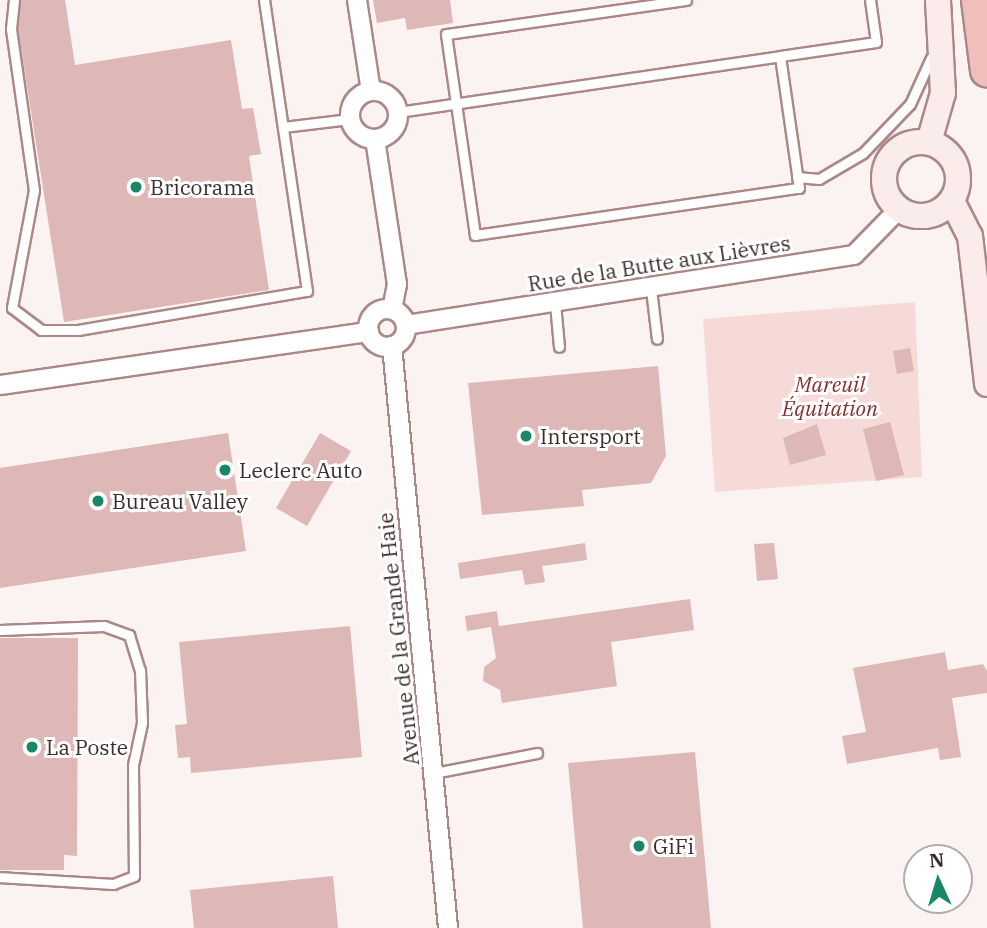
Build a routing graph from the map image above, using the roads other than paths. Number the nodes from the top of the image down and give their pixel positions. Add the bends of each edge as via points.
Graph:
1 (14, 0) edge
2 (264, 0) edge
3 (357, 0) edge
4 (686, 0) edge
5 (870, 0) edge
6 (978, 0) edge
7 (939, 4) edge
8 (780, 56) junction
9 (987, 70) edge
10 (371, 91) junction
11 (456, 103) junction
12 (398, 112) junction
13 (350, 119) junction
14 (283, 127) junction
15 (375, 139) junction
16 (929, 142) junction
17 (797, 177) junction
18 (951, 201) junction
19 (899, 209) junction
20 (651, 289) junction
21 (555, 303) junction
22 (392, 310) junction
23 (406, 325) junction
24 (369, 332) junction
25 (657, 339) dead end
26 (392, 346) junction
27 (559, 347) dead end
28 (987, 384) edge
29 (0, 385) edge
30 (0, 630) edge
31 (537, 753) dead end
32 (434, 773) junction
33 (0, 877) edge
34 (448, 928) edge

1 - 14 lane via 10,29 34,190 12,308 41,330 78,330 307,291
2 - 14 lane
3 - 10 street
4 - 11 lane via 446,34
5 - 8 lane via 876,42
6 - 9 highway
7 - 16 street via 943,93
7 - 17 lane via 929,73 910,104 843,168 820,179
8 - 11 lane
8 - 17 lane
10 - 12 street via 391,98
10 - 13 street via 354,100
11 - 12 lane
11 - 17 lane via 475,234 799,188
12 - 15 street via 395,127
13 - 14 lane
13 - 15 street via 356,132
15 - 22 street via 397,284
16 - 18 street via 956,165
16 - 19 street via 904,146 887,164 885,188
18 - 19 street via 921,216
18 - 28 street via 970,236
19 - 20 street, Rue de la Butte aux Lièvres via 855,255
20 - 21 street, Rue de la Butte aux Lièvres
20 - 25 lane
21 - 23 street, Rue de la Butte aux Lièvres
21 - 27 lane
22 - 23 street
22 - 24 street via 374,314
23 - 26 street
24 - 26 street via 374,342
24 - 29 street
26 - 32 street, Avenue de la Grande Haie
30 - 33 lane via 104,626 129,635 140,670 142,723 133,765 134,876 113,884
31 - 32 lane
32 - 34 street, Avenue de la Grande Haie

